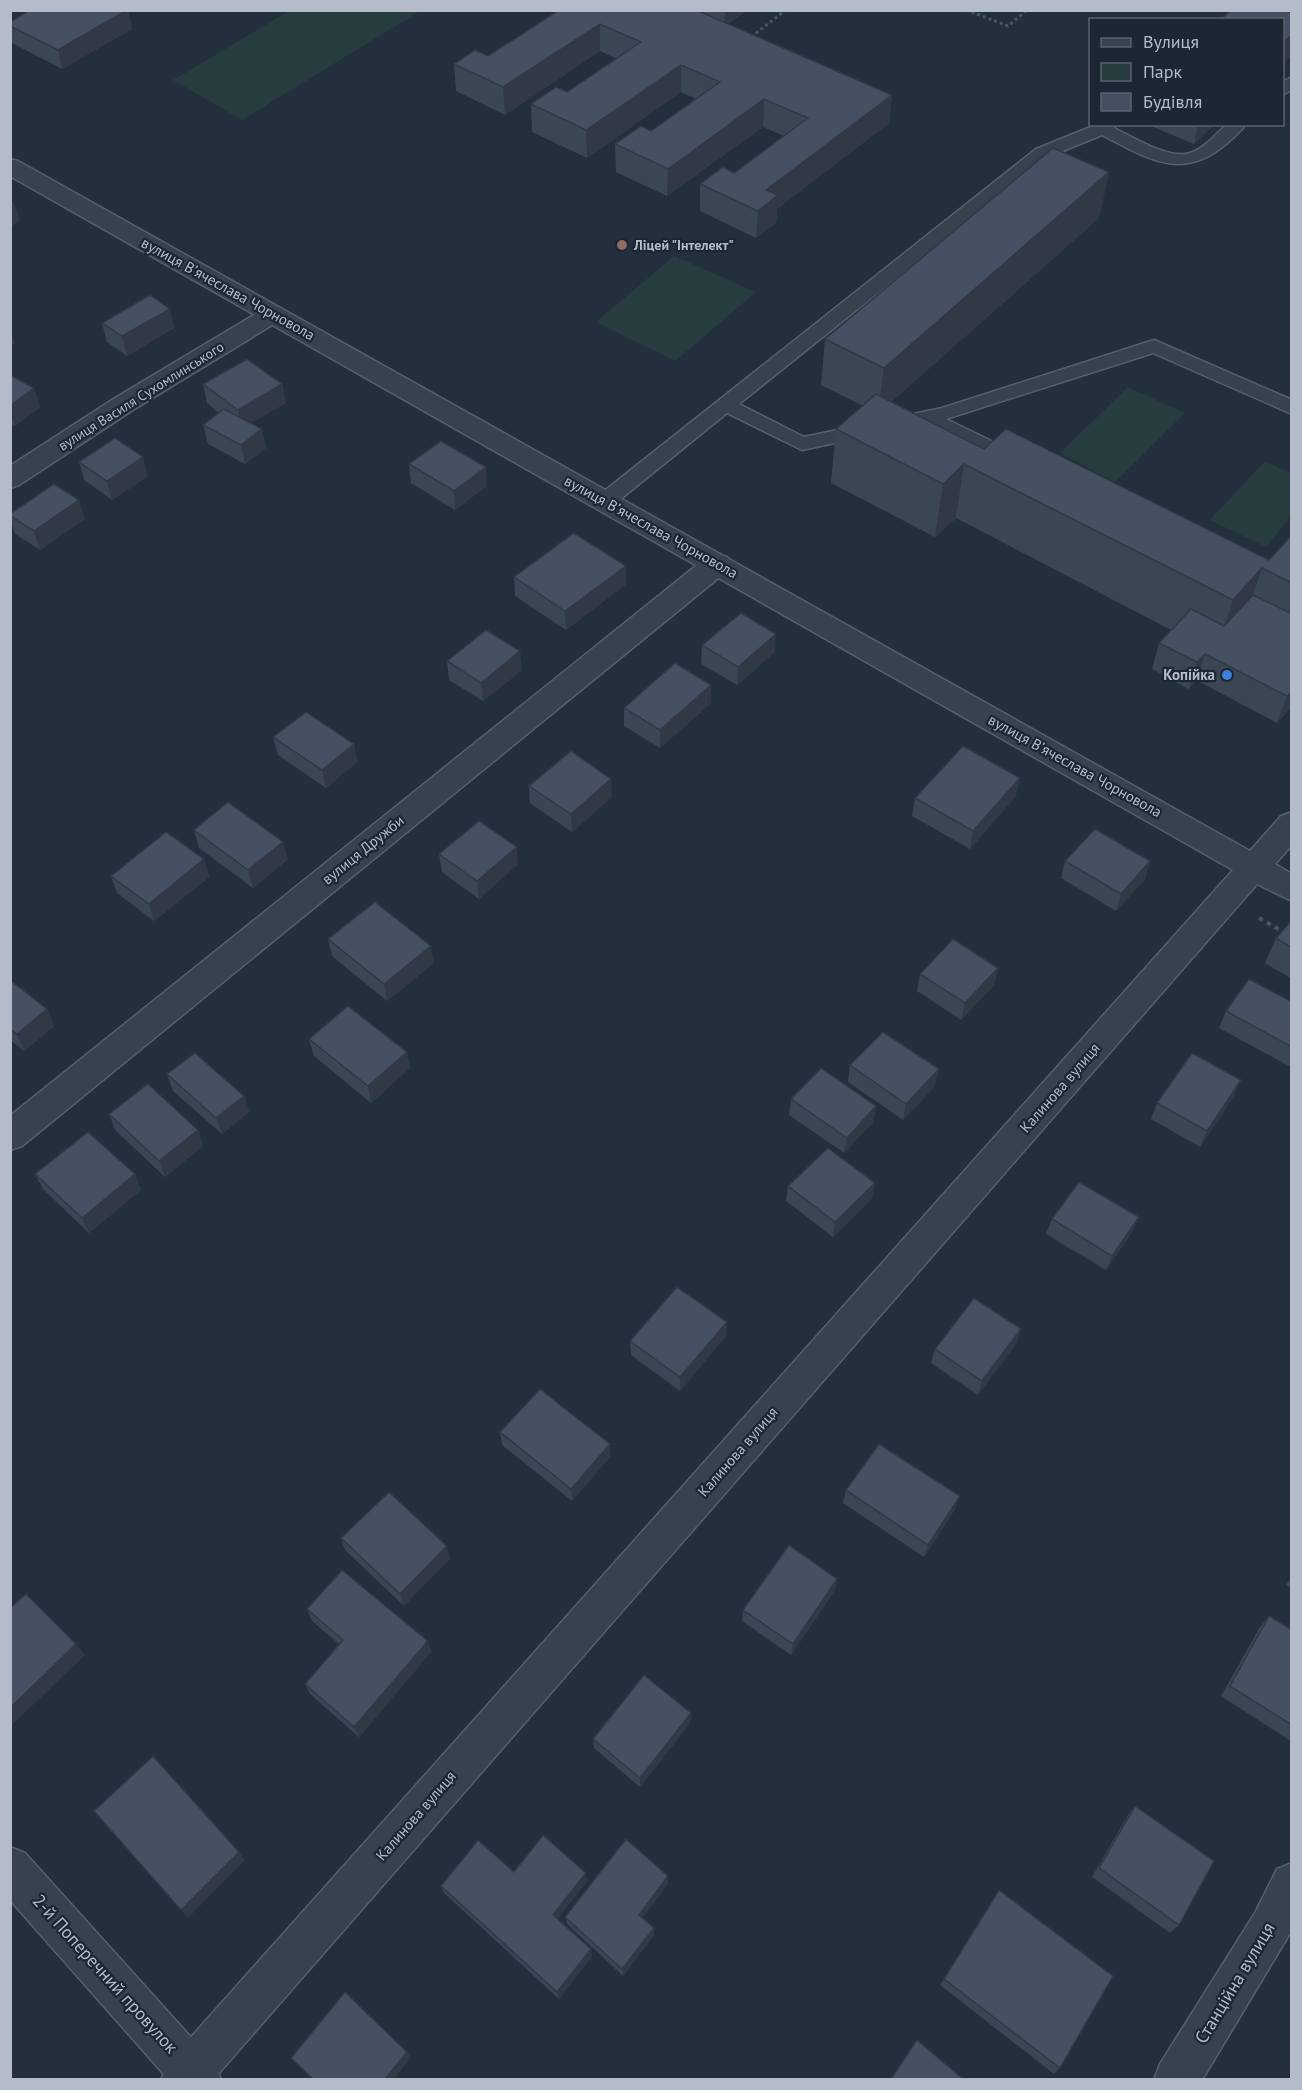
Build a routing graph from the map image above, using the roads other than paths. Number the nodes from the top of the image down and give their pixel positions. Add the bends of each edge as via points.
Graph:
1 (1236, 126) edge
2 (1106, 127) edge
3 (10, 166) edge
4 (273, 314) junction
5 (726, 405) junction
6 (1292, 408) edge
7 (926, 417) junction
8 (1032, 454) edge
9 (10, 479) edge
10 (605, 501) junction
11 (717, 564) junction
12 (1292, 824) edge
13 (1255, 867) junction
14 (1292, 889) edge
15 (10, 1136) edge
16 (10, 1868) edge
17 (1292, 1884) edge
18 (191, 2077) edge
19 (1176, 2079) edge

1 - 2 lane via 1197,157 1179,160 1167,158
2 - 5 lane via 1042,153
3 - 4 street, вулиця Вʼячеслава Чорновола
4 - 9 street, вулиця Василя Сухомлинського
4 - 10 street, вулиця Вʼячеслава Чорновола
5 - 7 lane via 802,444
5 - 10 lane
6 - 7 lane via 1154,346
7 - 8 lane via 1005,455
10 - 11 street, вулиця Вʼячеслава Чорновола
11 - 13 street, вулиця Вʼячеслава Чорновола
11 - 15 street, вулиця Дружби
12 - 13 street, Калинова вулиця
13 - 14 street, вулиця Вʼячеслава Чорновола
13 - 18 street, Калинова вулиця
16 - 18 street, 2-й Поперечний провулок
17 - 19 street, Станційна вулиця via 1270,1928

